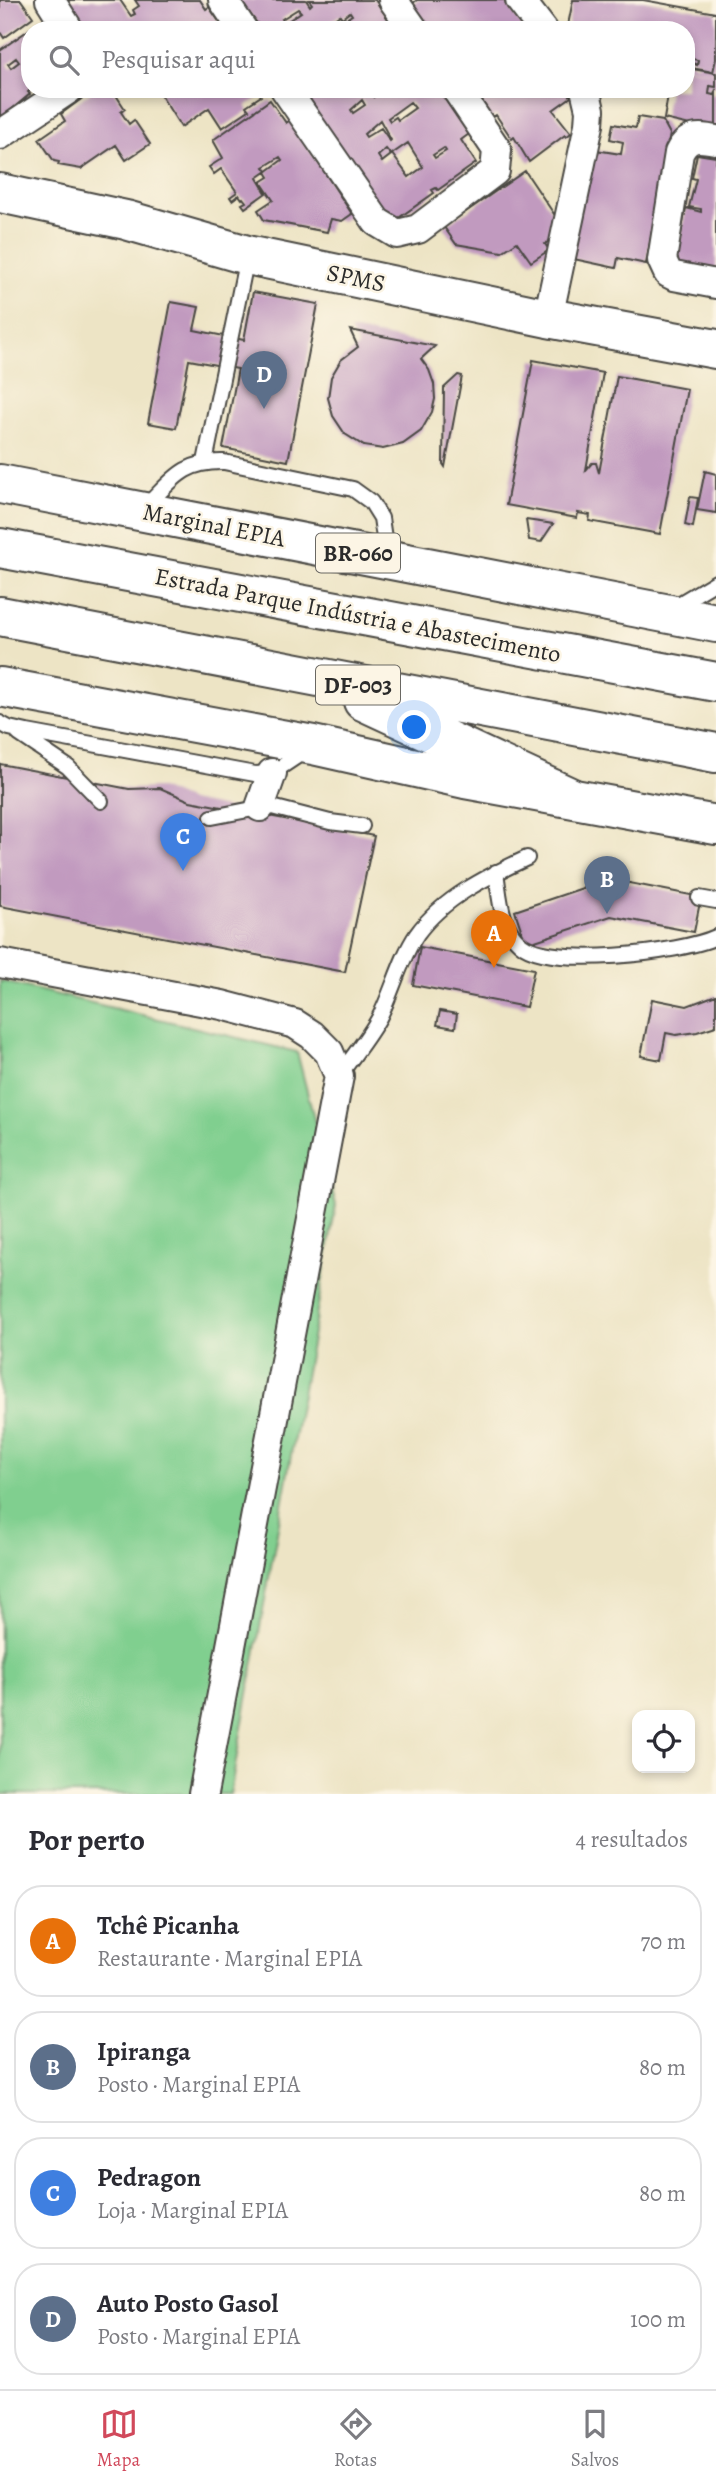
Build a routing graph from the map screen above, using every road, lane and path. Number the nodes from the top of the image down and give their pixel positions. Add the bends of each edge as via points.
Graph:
1 (50, 0) edge
2 (223, 0) edge
3 (393, 0) edge
4 (520, 0) edge
5 (63, 21) edge
6 (237, 21) edge
7 (408, 21) edge
8 (536, 21) edge
9 (56, 98) edge
10 (291, 98) edge
11 (462, 98) edge
12 (587, 98) edge
13 (0, 135) edge
14 (716, 141) edge
15 (0, 193) edge
16 (247, 255) junction
17 (716, 284) edge
18 (548, 318) junction
19 (716, 349) edge
20 (205, 462) junction
21 (0, 484) edge
22 (142, 511) junction
23 (0, 548) edge
24 (387, 559) junction
25 (716, 582) edge
26 (665, 612) junction
27 (0, 615) edge
28 (716, 623) edge
29 (716, 659) edge
30 (609, 662) junction
31 (310, 676) junction
32 (716, 682) edge
33 (0, 687) edge
34 (4, 725) edge
35 (313, 745) junction
36 (716, 753) edge
37 (272, 773) junction
38 (570, 797) junction
39 (101, 801) dead end
40 (260, 807) junction
41 (212, 817) dead end
42 (716, 825) edge
43 (362, 826) dead end
44 (527, 858) dead end
45 (496, 872) junction
46 (699, 898) dead end
47 (716, 901) edge
48 (716, 937) edge
49 (0, 963) edge
50 (339, 1076) junction
51 (202, 1794) edge

1 - 5 street
2 - 6 street
3 - 7 street
4 - 8 street
9 - 13 street
10 - 11 street via 377,222 397,234 418,229 495,171 496,150
12 - 18 street via 589,125
14 - 17 street via 689,139 679,153 662,260 668,274
15 - 16 main road, SPMS via 126,220
16 - 18 main road, SPMS
16 - 20 lane
18 - 19 main road, SPMS
20 - 22 lane via 184,469
20 - 24 lane via 353,489 371,502 381,518
21 - 22 main road, Marginal EPIA / BR-060
22 - 24 main road, Marginal EPIA / BR-060
23 - 30 main road, Estrada Parque Indústria e Abastecimento
24 - 26 main road, Marginal EPIA / BR-060
25 - 26 lane
26 - 28 main road, Marginal EPIA / BR-060
27 - 31 main road, DF-003
29 - 30 main road
30 - 32 main road, Estrada Parque Indústria e Abastecimento
31 - 36 main road, DF-003
31 - 38 main road
33 - 35 main road
34 - 37 lane via 255,774
34 - 39 lane via 68,767
35 - 37 lane
35 - 38 main road
37 - 40 street
38 - 42 main road
40 - 41 lane
40 - 43 lane
44 - 45 lane
45 - 48 lane via 503,918 522,946 538,952 569,957 620,955 666,950
45 - 50 lane via 441,908 417,935 377,1022
46 - 47 lane
49 - 50 street via 222,1005 295,1024 329,1052
50 - 51 street

